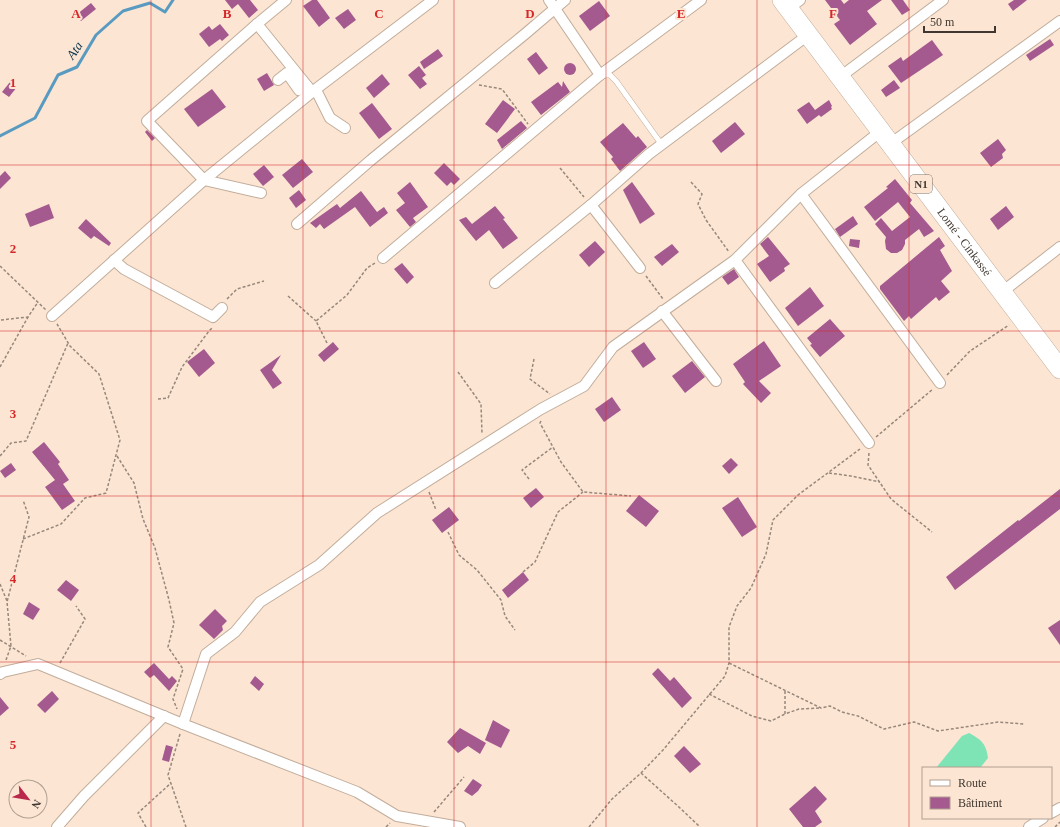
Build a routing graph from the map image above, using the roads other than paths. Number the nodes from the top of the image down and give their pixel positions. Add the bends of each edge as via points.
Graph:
1 (286, 0) edge
2 (433, 0) edge
3 (565, 0) edge
4 (701, 0) edge
5 (943, 0) edge
6 (790, 3) edge
7 (552, 4) edge
8 (1060, 21) edge
9 (256, 24) junction
10 (808, 35) junction
11 (600, 75) junction
12 (840, 77) junction
13 (278, 80) dead end
14 (312, 89) junction
15 (345, 128) dead end
16 (886, 137) junction
17 (662, 145) junction
18 (204, 180) junction
19 (261, 194) dead end
20 (801, 194) junction
21 (591, 205) junction
22 (297, 224) dead end
23 (1060, 247) edge
24 (383, 258) road end
25 (114, 260) junction
26 (735, 260) junction
27 (640, 268) road end
28 (495, 283) dead end
29 (1002, 292) junction
30 (222, 308) road end
31 (665, 309) junction
32 (52, 316) road end
33 (1058, 362) edge
34 (716, 381) dead end
35 (940, 383) road end
36 (869, 443) road end
37 (1, 673) edge
38 (164, 716) junction
39 (183, 724) junction
40 (1041, 819) edge
41 (57, 827) edge
42 (460, 827) edge
43 (1029, 827) edge

1 - 9 street
2 - 14 street
3 - 7 street
4 - 11 street
5 - 12 street
6 - 10 highway, Lomé - Cinkassé / N1
7 - 11 street
7 - 22 street via 525,34
8 - 16 street
9 - 14 street
9 - 18 street via 147,121
10 - 12 highway, Lomé - Cinkassé / N1
10 - 17 street
11 - 17 lane via 610,75 616,81
11 - 24 street
12 - 16 highway, Lomé - Cinkassé / N1
13 - 14 street via 287,74 299,90
14 - 15 street via 330,118
14 - 18 street
16 - 20 street
16 - 29 highway, Lomé - Cinkassé / N1
17 - 21 street
18 - 19 street
18 - 25 street
20 - 26 street
20 - 35 street
21 - 27 street
21 - 28 street
23 - 29 street
25 - 30 street via 124,270 213,317
25 - 32 street
26 - 31 street
26 - 36 street
29 - 33 highway, Lomé - Cinkassé / N1
31 - 34 street
31 - 39 street via 613,347 584,386 552,403 377,513 319,564 260,602 235,632 206,654
37 - 38 street via 38,664
38 - 39 street
38 - 41 street via 84,796
39 - 42 street via 357,792 397,816
40 - 43 street

